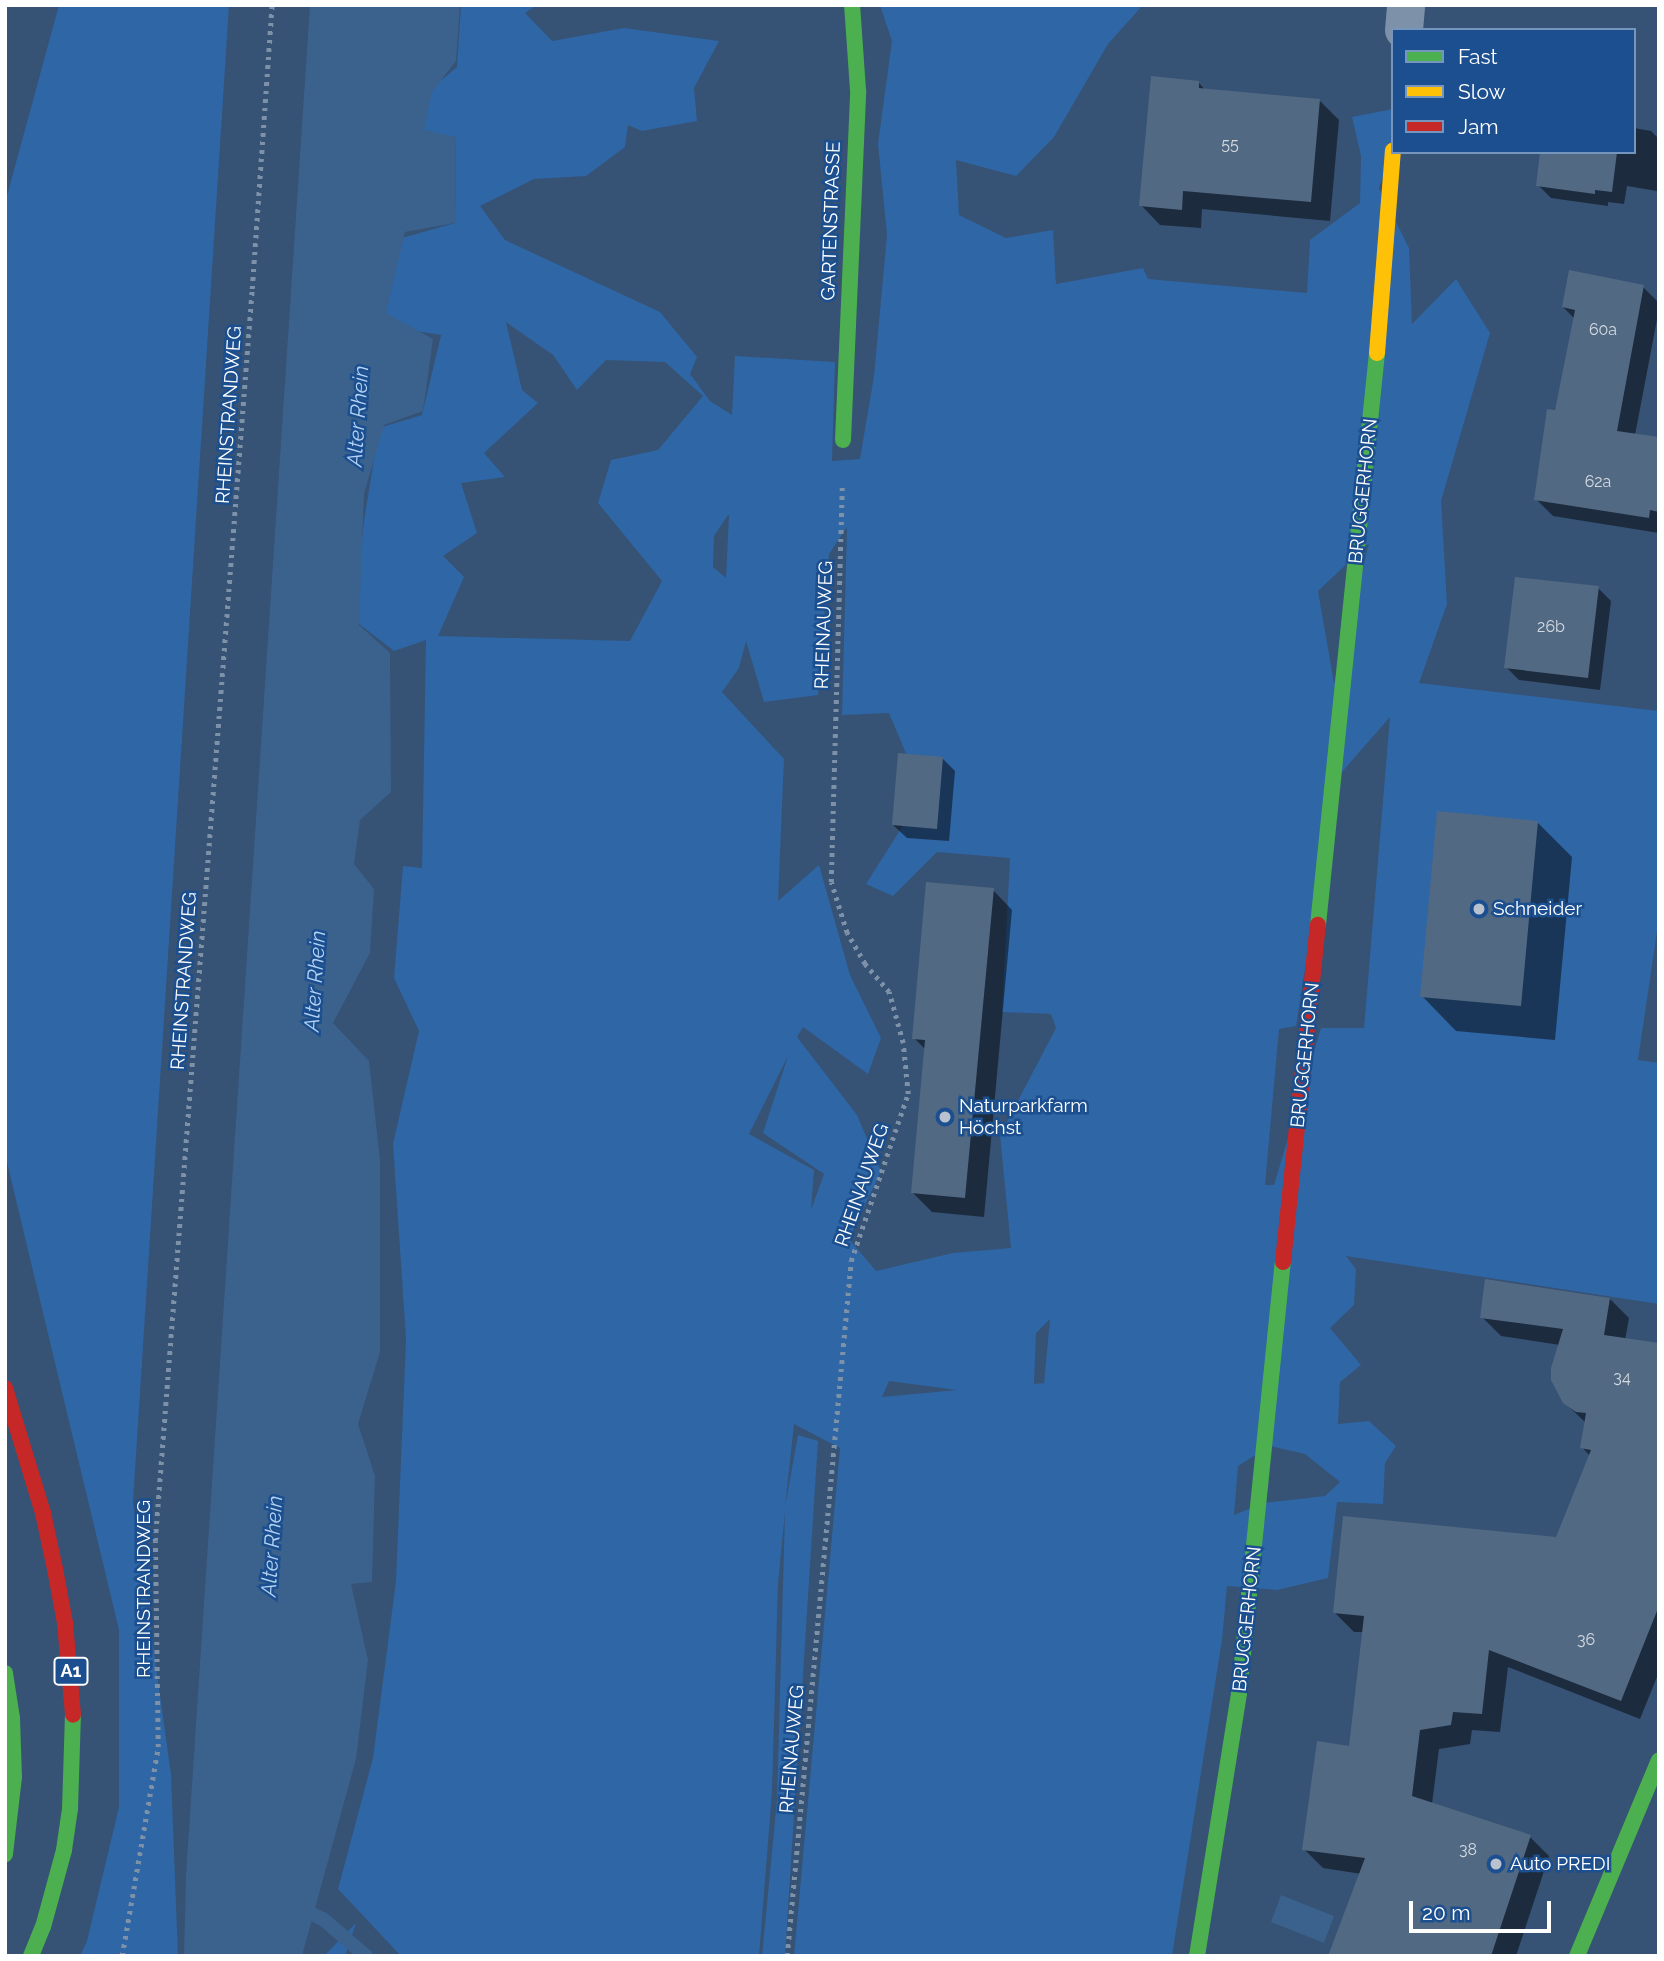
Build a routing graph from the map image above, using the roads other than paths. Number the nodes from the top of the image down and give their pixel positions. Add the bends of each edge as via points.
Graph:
1 (852, 5) edge
2 (1406, 5) edge
3 (1404, 28) edge
4 (1393, 154) edge
5 (843, 440) road end
6 (5, 1388) edge
7 (5, 1673) edge
8 (1659, 1760) edge
9 (5, 1854) edge
10 (31, 1956) edge
11 (1197, 1956) edge
12 (1577, 1956) edge

1 - 5 main road, GARTENSTRASSE via 858,90
2 - 3 street
4 - 11 main road, BRUGGERHORN via 1380,323 1240,1693
6 - 10 main road, A1 via 55,1569 67,1635 74,1725 64,1850
7 - 9 main road via 14,1766
8 - 12 main road

